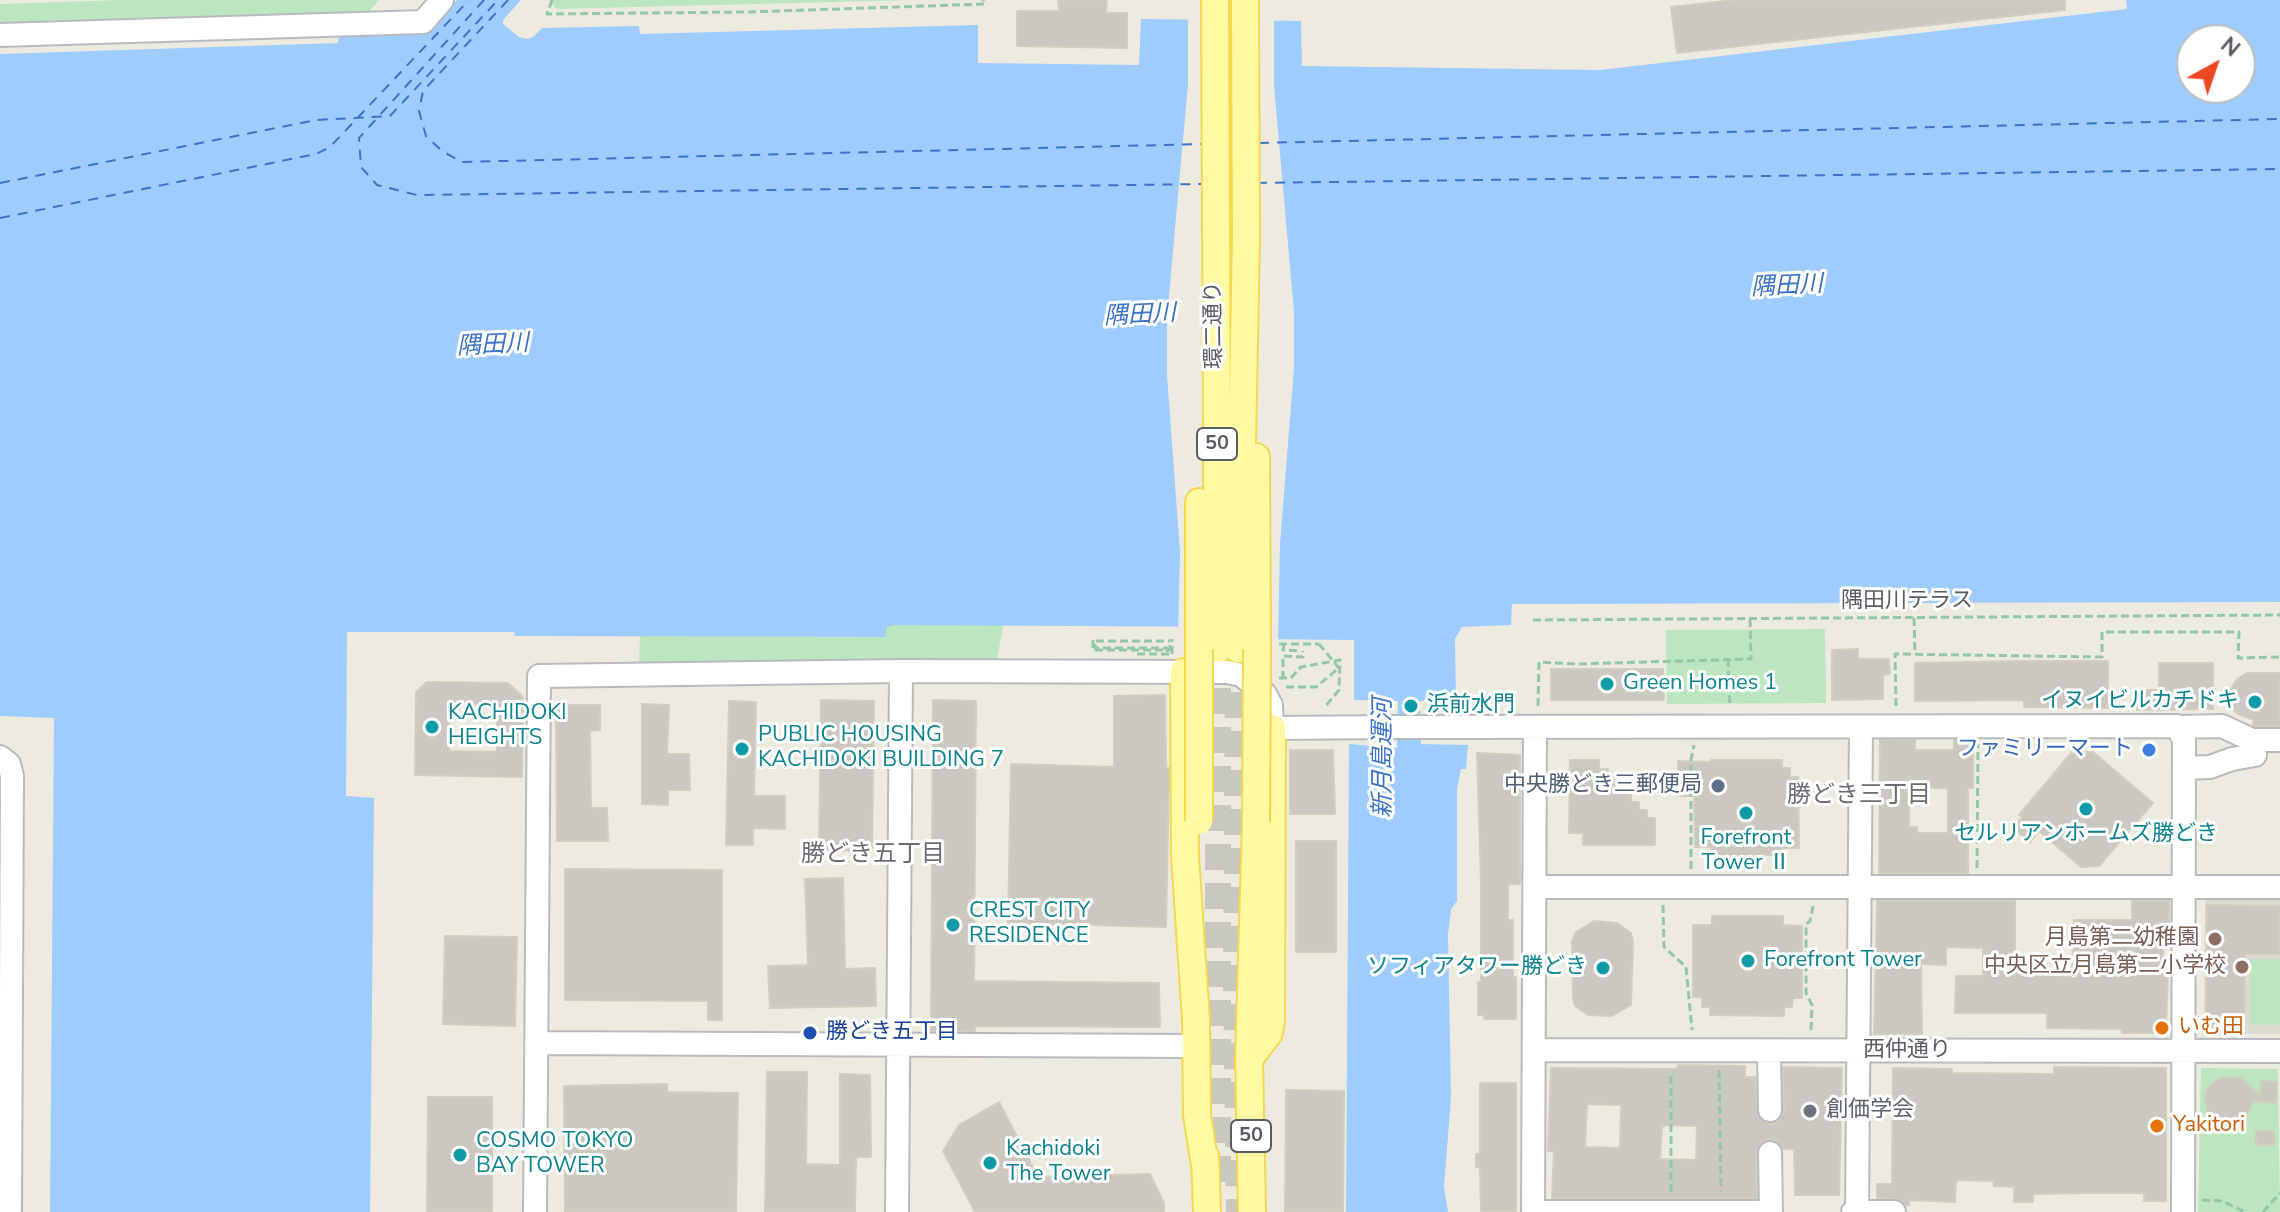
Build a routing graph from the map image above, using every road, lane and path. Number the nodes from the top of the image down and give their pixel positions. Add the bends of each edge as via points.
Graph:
1 (442, 0) edge
2 (552, 0) edge
3 (983, 0) edge
4 (1215, 0) edge
5 (1245, 0) edge
6 (0, 35) edge
7 (1214, 239) junction
8 (1246, 239) junction
9 (2280, 615) edge
10 (1750, 618) junction
11 (1914, 618) junction
12 (1533, 620) dead end
13 (1163, 648) dead end
14 (1915, 653) junction
15 (1137, 654) dead end
16 (2280, 657) edge
17 (1728, 659) junction
18 (901, 671) junction
19 (1184, 672) junction
20 (1283, 676) junction
21 (1275, 678) dead end
22 (1290, 687) dead end
23 (1896, 712) dead end
24 (1731, 713) dead end
25 (1324, 714) dead end
26 (1536, 719) junction
27 (1861, 727) junction
28 (2177, 727) junction
29 (1272, 728) junction
30 (1978, 736) dead end
31 (2280, 740) edge
32 (1695, 741) dead end
33 (2255, 755) dead end
34 (0, 757) edge
35 (2184, 768) junction
36 (1691, 877) dead end
37 (1535, 887) junction
38 (1977, 887) junction
39 (2185, 887) junction
40 (2280, 887) edge
41 (1859, 888) junction
42 (1664, 893) dead end
43 (1813, 894) dead end
44 (6, 958) edge
45 (1806, 963) junction
46 (1847, 963) dead end
47 (1692, 1038) dead end
48 (1810, 1038) dead end
49 (536, 1043) junction
50 (898, 1046) junction
51 (1197, 1046) junction
52 (1534, 1050) junction
53 (1671, 1051) junction
54 (1719, 1051) junction
55 (1769, 1051) junction
56 (1858, 1051) junction
57 (2183, 1051) junction
58 (2280, 1051) edge
59 (1249, 1059) junction
60 (1770, 1110) dead end
61 (1770, 1153) dead end
62 (1206, 1172) junction
63 (2280, 1193) edge
64 (2188, 1206) edge
65 (10, 1212) edge
66 (535, 1212) edge
67 (897, 1212) edge
68 (1207, 1212) edge
69 (1252, 1212) edge
70 (1533, 1212) edge
71 (1671, 1212) edge
72 (1721, 1212) edge
73 (1770, 1212) edge
74 (1855, 1212) edge
75 (1894, 1212) edge
76 (2245, 1212) edge
77 (2263, 1212) edge

1 - 6 street via 423,22
2 - 3 path via 547,14 763,12 985,4
4 - 7 main road, 環二通り / 50
5 - 8 main road, 環二通り / 50
7 - 8 main road, 環二通り / 50 via 1228,649
7 - 62 main road, 50, bridge via 1199,500
8 - 59 main road, 50, bridge via 1258,501
9 - 11 path, 隅田川テラス
10 - 11 path, 隅田川テラス
10 - 12 path, 隅田川テラス
10 - 17 path via 1751,659
11 - 14 path
13 - 15 path, bridge via 1095,648 1095,641 1170,641 1170,650 1093,650 1093,640 1172,639 1172,654
14 - 16 path via 2102,657 2102,632 2239,632 2238,658
14 - 23 path via 1895,654
17 - 24 path
17 - 26 path via 1539,662
18 - 19 street
18 - 49 street via 539,676
18 - 50 street
19 - 29 street via 1227,672 1253,682 1271,705
19 - 51 main road via 1185,856
20 - 21 path
20 - 22 path, bridge via 1283,656 1303,657 1303,651 1283,650 1284,644 1319,644 1339,668 1316,687
20 - 25 path via 1291,678 1301,667 1340,660 1339,690 1324,706
26 - 27 street
26 - 29 street, bridge via 1428,727
26 - 37 street
27 - 28 street
27 - 41 street
28 - 31 street via 2222,726 2252,740
28 - 35 street via 2184,740
29 - 59 main road via 1271,1019 1269,1033
30 - 38 path
32 - 36 path
33 - 35 street
34 - 44 street via 12,776
35 - 39 street
37 - 41 street
37 - 52 street
38 - 39 street
38 - 41 street
39 - 40 street
39 - 57 street
41 - 56 street
42 - 47 path via 1664,947 1686,967
43 - 45 path
44 - 65 street
45 - 46 path
45 - 48 path
49 - 50 street
49 - 66 street
50 - 51 street
50 - 67 street
51 - 62 main road via 1197,1115
52 - 53 street, 西仲通り
52 - 70 street
53 - 54 street, 西仲通り
53 - 71 path
54 - 55 street, 西仲通り
54 - 72 path
55 - 56 street, 西仲通り
55 - 60 street
56 - 57 street, 西仲通り
56 - 74 street
57 - 58 street, 西仲通り
57 - 64 street
59 - 69 main road, 50
61 - 73 street
62 - 68 main road, 50
63 - 77 path
64 - 76 path via 2222,1201
70 - 71 street
71 - 72 street
72 - 73 street
74 - 75 street

